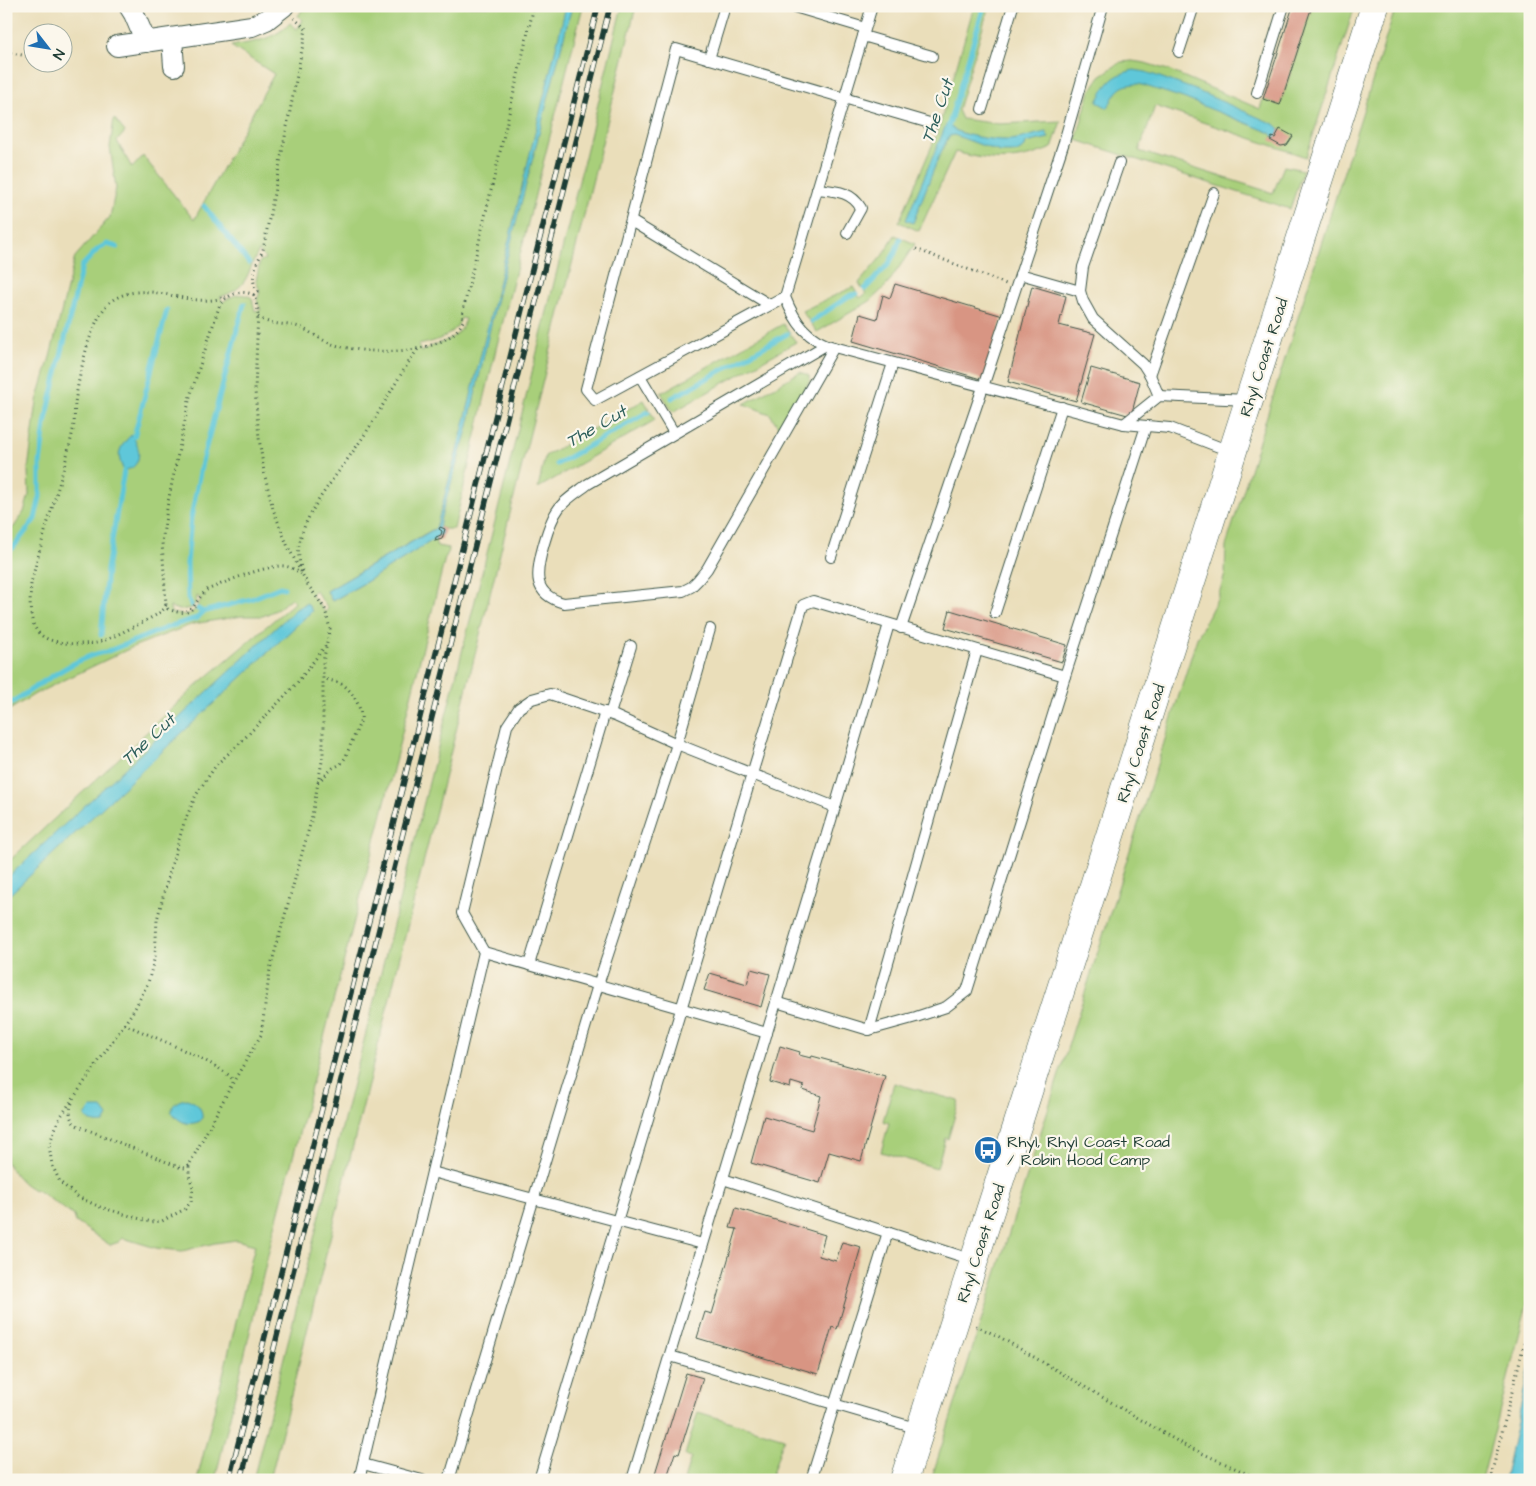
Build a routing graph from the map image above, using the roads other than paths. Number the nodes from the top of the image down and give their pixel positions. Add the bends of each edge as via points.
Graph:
1 (129, 6) edge
2 (725, 6) edge
3 (791, 6) edge
4 (872, 6) edge
5 (1013, 6) edge
6 (1103, 6) edge
7 (1194, 6) edge
8 (1284, 6) edge
9 (1374, 6) edge
10 (283, 7) edge
11 (864, 32) junction
12 (172, 39) junction
13 (146, 42) junction
14 (117, 46) dead end
15 (1179, 52) dead end
16 (932, 56) dead end
17 (709, 59) junction
18 (174, 66) dead end
19 (1257, 93) dead end
20 (844, 99) junction
21 (982, 109) dead end
22 (933, 124) dead end
23 (1119, 163) dead end
24 (817, 190) junction
25 (1214, 193) dead end
26 (631, 221) junction
27 (847, 232) dead end
28 (1020, 274) junction
29 (1080, 291) junction
30 (785, 297) junction
31 (770, 305) junction
32 (830, 346) junction
33 (893, 363) junction
34 (1150, 375) junction
35 (640, 376) junction
36 (983, 386) junction
37 (1159, 396) junction
38 (1249, 400) junction
39 (1062, 407) junction
40 (1124, 424) junction
41 (1146, 426) junction
42 (674, 433) junction
43 (1233, 452) junction
44 (831, 557) dead end
45 (995, 613) dead end
46 (889, 624) junction
47 (901, 628) junction
48 (710, 629) dead end
49 (631, 646) dead end
50 (977, 650) junction
51 (1065, 676) junction
52 (608, 713) junction
53 (677, 744) junction
54 (751, 774) junction
55 (835, 807) junction
56 (484, 952) junction
57 (529, 965) junction
58 (598, 985) junction
59 (776, 1002) junction
60 (680, 1008) junction
61 (869, 1030) junction
62 (767, 1033) junction
63 (432, 1172) junction
64 (723, 1179) junction
65 (534, 1199) junction
66 (617, 1221) junction
67 (888, 1232) junction
68 (703, 1244) junction
69 (974, 1260) junction
70 (670, 1356) junction
71 (835, 1404) junction
72 (920, 1429) junction
73 (363, 1464) junction
74 (359, 1480) edge
75 (422, 1480) edge
76 (449, 1480) edge
77 (539, 1480) edge
78 (632, 1480) edge
79 (811, 1480) edge
80 (904, 1480) edge

1 - 13 street
2 - 17 lane
3 - 11 lane
4 - 11 lane
5 - 21 lane
6 - 28 lane via 1064,142
7 - 15 lane
8 - 19 lane
9 - 38 main road, Rhyl Coast Road
10 - 12 street via 252,26
11 - 16 lane
11 - 20 lane
12 - 13 street
12 - 18 street
13 - 14 street
17 - 20 lane
17 - 26 lane via 676,49
20 - 22 lane
20 - 24 lane
23 - 29 lane via 1083,267
24 - 27 lane via 844,192 856,200 861,208
24 - 30 lane
25 - 34 lane
26 - 31 lane
26 - 35 lane via 586,389 595,400
28 - 29 lane
28 - 36 lane
29 - 34 lane via 1093,319 1137,358
30 - 31 lane
30 - 32 lane via 791,313 810,337
31 - 35 lane
32 - 33 lane
32 - 42 lane
32 - 42 lane via 707,569 691,587 682,591 564,603 552,600 538,581 541,555 559,507 588,484
33 - 36 lane
33 - 44 lane
34 - 37 lane
35 - 42 lane
36 - 39 lane
36 - 47 lane
37 - 38 lane
37 - 40 lane
38 - 43 main road, Rhyl Coast Road
39 - 40 lane
39 - 45 lane
40 - 41 lane
41 - 43 lane via 1170,428
41 - 51 lane
43 - 69 main road, Rhyl Coast Road
46 - 47 lane
46 - 54 lane via 813,601 803,605
46 - 55 lane
47 - 50 lane
48 - 53 lane
49 - 52 lane
50 - 51 lane
50 - 61 lane
51 - 61 lane via 967,991 946,1007
52 - 53 lane
52 - 56 lane via 550,694 532,699 519,708 507,726 462,913
52 - 57 lane
53 - 54 lane
53 - 58 lane
54 - 55 lane
54 - 60 lane
55 - 59 lane
56 - 57 lane
56 - 63 lane
57 - 58 lane
58 - 60 lane
58 - 65 lane
59 - 61 lane
59 - 62 lane
60 - 62 lane
60 - 66 lane
62 - 64 lane
63 - 65 lane
63 - 73 lane
64 - 67 lane
64 - 68 lane
65 - 66 lane
65 - 76 lane
66 - 68 lane
66 - 77 lane
67 - 69 lane
67 - 71 lane
68 - 70 lane
69 - 72 main road, Rhyl Coast Road
70 - 71 lane
70 - 78 lane
71 - 72 lane
71 - 79 lane
72 - 80 main road, Rhyl Coast Road
73 - 74 lane
73 - 75 lane

